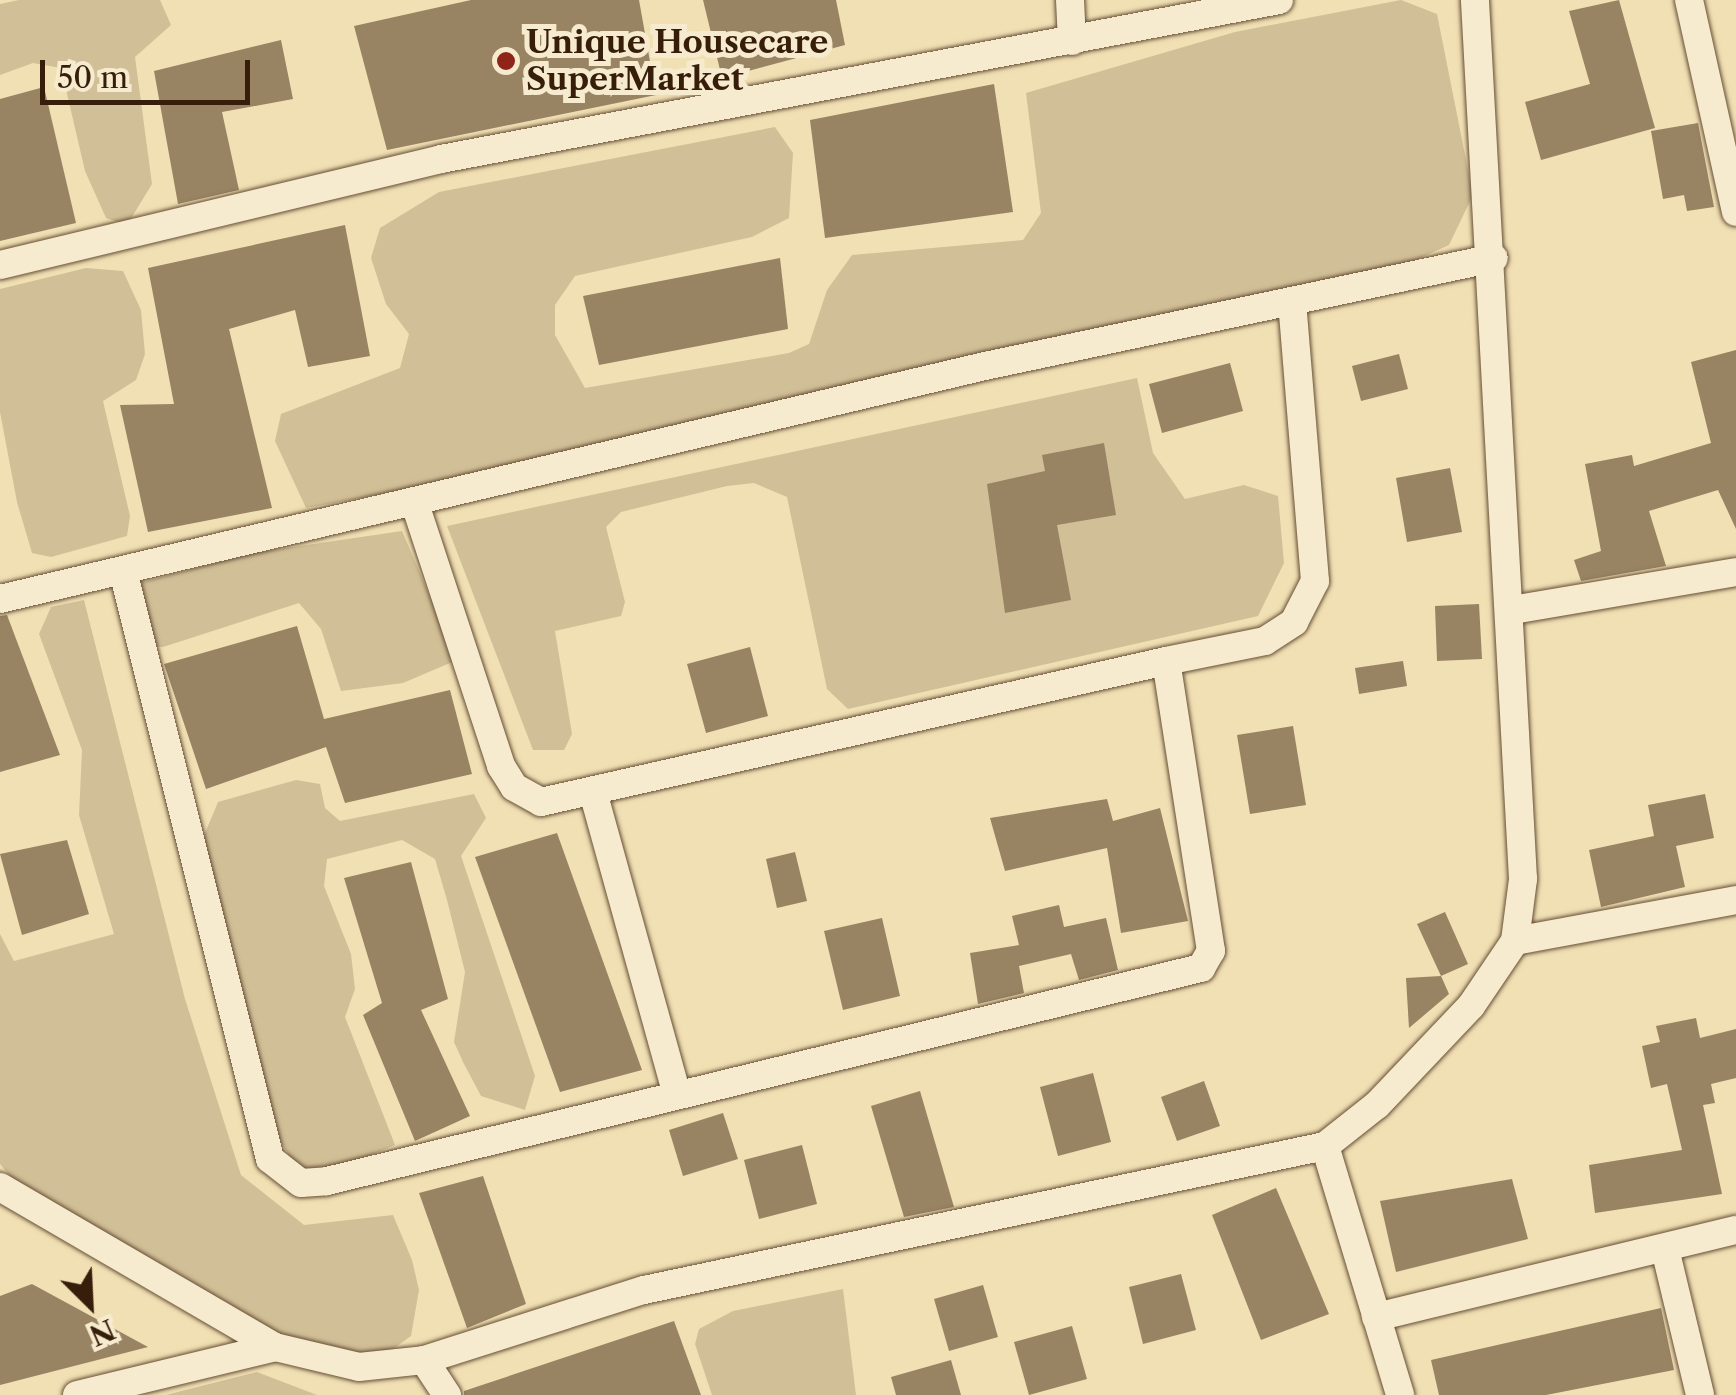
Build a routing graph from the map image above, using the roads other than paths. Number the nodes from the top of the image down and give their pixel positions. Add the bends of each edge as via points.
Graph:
1 (1070, 0) edge
2 (1279, 0) edge
3 (1475, 0) edge
4 (1688, 0) edge
5 (1072, 42) junction
6 (1736, 212) edge
7 (1494, 258) junction
8 (0, 265) edge
9 (1292, 302) junction
10 (416, 507) junction
11 (1736, 572) edge
12 (124, 575) junction
13 (0, 599) edge
14 (1512, 610) junction
15 (1166, 661) junction
16 (592, 792) junction
17 (1736, 900) edge
18 (1516, 941) junction
19 (676, 1092) junction
20 (1325, 1146) junction
21 (0, 1187) edge
22 (1736, 1230) edge
23 (1666, 1253) junction
24 (1376, 1316) junction
25 (276, 1347) junction
26 (424, 1360) junction
27 (77, 1395) edge
28 (447, 1395) edge
29 (1400, 1395) edge
30 (1700, 1395) edge

1 - 5 street
2 - 5 street
3 - 7 street
4 - 6 street
5 - 8 street via 441,159
7 - 9 street
7 - 14 street
9 - 10 street via 984,366
9 - 15 street via 1315,581 1294,622 1265,640
10 - 12 street
10 - 16 street via 457,646 514,787 541,802
11 - 14 street
12 - 13 street
12 - 19 street via 226,1005 270,1160 284,1176 327,1181
14 - 18 street via 1523,879
15 - 16 street
15 - 19 street via 1211,951 1202,968
16 - 19 street
17 - 18 street
18 - 20 street via 1471,1006
20 - 24 street
20 - 26 street via 644,1290
21 - 25 street
22 - 23 street
23 - 24 street
23 - 30 street
24 - 29 street
25 - 26 street via 359,1367
25 - 27 street
26 - 28 street

